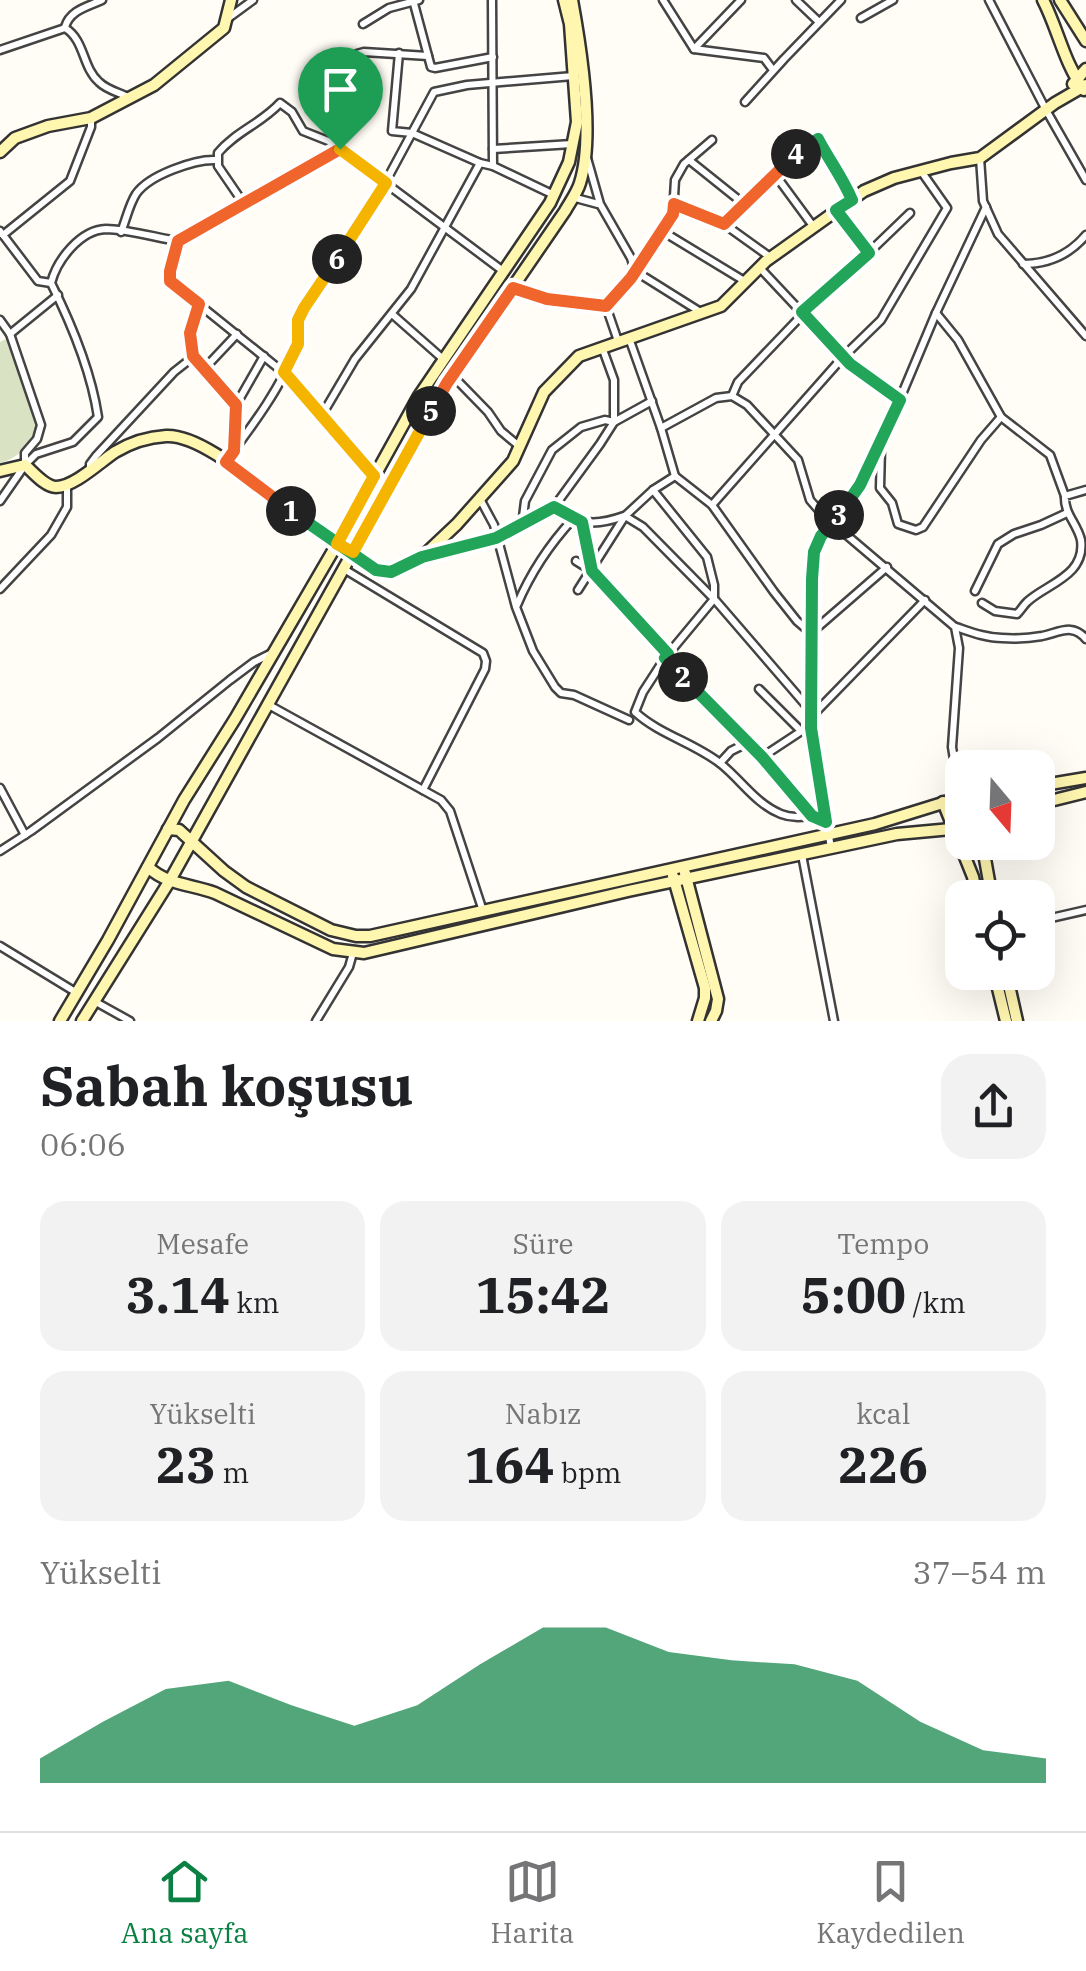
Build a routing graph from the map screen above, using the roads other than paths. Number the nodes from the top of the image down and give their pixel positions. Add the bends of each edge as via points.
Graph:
1 (102, 0) edge
2 (231, 0) edge
3 (253, 0) edge
4 (416, 0) edge
5 (492, 0) edge
6 (564, 0) edge
7 (572, 0) edge
8 (741, 0) edge
9 (796, 0) edge
10 (841, 0) edge
11 (893, 0) edge
12 (990, 0) edge
13 (1043, 0) edge
14 (1060, 0) edge
15 (666, 1) edge
16 (388, 4) edge
17 (861, 18) dead end
18 (226, 19) junction
19 (819, 22) junction
20 (363, 24) dead end
21 (65, 28) junction
22 (1086, 41) edge
23 (694, 49) junction
24 (0, 50) edge
25 (399, 53) junction
26 (428, 56) junction
27 (493, 58) junction
28 (1086, 69) edge
29 (773, 70) junction
30 (574, 76) junction
31 (493, 83) junction
32 (1083, 86) edge
33 (128, 97) junction
34 (746, 102) dead end
35 (1050, 106) junction
36 (91, 118) junction
37 (412, 133) junction
38 (712, 140) dead end
39 (573, 144) junction
40 (2, 145) edge
41 (340, 147) junction
42 (493, 149) junction
43 (585, 152) junction
44 (980, 158) junction
45 (216, 160) junction
46 (689, 160) junction
47 (480, 163) junction
48 (493, 166) junction
49 (921, 171) junction
50 (774, 174) junction
51 (1086, 180) edge
52 (386, 183) junction
53 (554, 195) junction
54 (572, 197) junction
55 (852, 200) junction
56 (244, 204) junction
57 (600, 204) junction
58 (674, 204) junction
59 (744, 204) junction
60 (986, 207) junction
61 (836, 210) junction
62 (910, 213) dead end
63 (724, 224) junction
64 (813, 226) junction
65 (445, 227) junction
66 (662, 231) junction
67 (122, 232) junction
68 (2, 233) edge
69 (1086, 235) edge
70 (178, 241) junction
71 (869, 253) junction
72 (770, 258) junction
73 (1023, 264) junction
74 (760, 268) junction
75 (503, 271) junction
76 (635, 272) junction
77 (746, 282) junction
78 (51, 283) junction
79 (513, 288) junction
80 (58, 295) junction
81 (199, 304) junction
82 (606, 306) junction
83 (802, 313) junction
84 (936, 313) junction
85 (392, 314) junction
86 (702, 314) junction
87 (0, 320) edge
88 (10, 334) junction
89 (237, 334) junction
90 (1086, 336) edge
91 (623, 340) junction
92 (602, 346) junction
93 (193, 356) junction
94 (264, 356) junction
95 (843, 357) junction
96 (443, 360) junction
97 (205, 368) junction
98 (284, 372) junction
99 (452, 375) junction
100 (732, 396) junction
101 (900, 400) junction
102 (652, 401) junction
103 (236, 405) junction
104 (322, 415) junction
105 (1002, 417) junction
106 (614, 422) junction
107 (661, 428) junction
108 (773, 435) junction
109 (881, 444) junction
110 (520, 446) junction
111 (230, 456) junction
112 (25, 466) junction
113 (0, 471) edge
114 (90, 471) junction
115 (374, 476) junction
116 (675, 476) junction
117 (66, 484) junction
118 (652, 490) junction
119 (1086, 490) edge
120 (1065, 496) junction
121 (480, 499) junction
122 (0, 501) edge
123 (712, 506) junction
124 (554, 507) junction
125 (1067, 513) junction
126 (625, 516) junction
127 (573, 519) junction
128 (582, 522) junction
129 (832, 524) junction
130 (522, 525) junction
131 (496, 538) junction
132 (337, 544) junction
133 (353, 552) junction
134 (422, 557) junction
135 (576, 560) dead end
136 (887, 567) junction
137 (344, 569) junction
138 (592, 571) junction
139 (0, 588) edge
140 (578, 590) dead end
141 (974, 591) dead end
142 (714, 599) junction
143 (925, 600) junction
144 (982, 603) dead end
145 (516, 606) junction
146 (955, 626) junction
147 (810, 633) junction
148 (1086, 639) edge
149 (274, 652) junction
150 (666, 656) junction
151 (758, 689) dead end
152 (268, 704) junction
153 (811, 718) junction
154 (629, 720) dead end
155 (802, 731) junction
156 (748, 743) junction
157 (953, 750) edge
158 (762, 757) junction
159 (720, 763) junction
160 (1086, 778) edge
161 (1055, 783) edge
162 (0, 788) edge
163 (423, 790) junction
164 (1086, 792) edge
165 (1055, 800) edge
166 (944, 802) edge
167 (812, 816) junction
168 (827, 828) junction
169 (168, 829) junction
170 (945, 830) edge
171 (25, 835) junction
172 (192, 839) junction
173 (831, 848) junction
174 (0, 851) edge
175 (802, 854) junction
176 (148, 866) junction
177 (679, 874) junction
178 (168, 882) junction
179 (1086, 910) edge
180 (483, 912) junction
181 (1055, 917) edge
182 (0, 946) edge
183 (353, 953) junction
184 (998, 990) edge
185 (1010, 990) edge
186 (76, 993) junction
187 (94, 1001) junction
188 (60, 1021) edge
189 (82, 1021) edge
190 (130, 1021) edge
191 (316, 1021) edge
192 (698, 1021) edge
193 (711, 1021) edge
194 (834, 1021) edge
195 (1006, 1021) edge
196 (1017, 1021) edge

1 - 21 street via 73,13
2 - 18 street
3 - 18 street
4 - 16 street
4 - 26 street
5 - 27 street
6 - 30 street
7 - 43 street
8 - 23 street
9 - 19 street
10 - 19 street
11 - 17 street
12 - 35 street
13 - 32 street
14 - 22 street
15 - 23 street
16 - 20 street
18 - 33 street via 219,34 169,75
19 - 29 street
21 - 24 street
21 - 33 street via 94,77
23 - 29 street via 764,58
25 - 26 street
25 - 37 street via 392,131
25 - 41 street via 364,52 352,60
26 - 27 street via 435,68
27 - 31 street
28 - 32 street
29 - 34 street
30 - 31 street
30 - 39 street
31 - 37 street via 434,92
31 - 42 street
32 - 35 street
33 - 36 street
35 - 44 street
35 - 51 street
36 - 40 street
36 - 68 street via 70,181
37 - 47 street
37 - 52 street
38 - 46 street
39 - 42 street
39 - 53 street
41 - 45 street via 302,131 280,103 227,142
41 - 52 street
41 - 56 street
42 - 48 street
43 - 54 street
43 - 57 street
44 - 49 street
44 - 60 street
45 - 56 street
45 - 67 street via 191,162 144,186
46 - 58 street via 675,180
46 - 59 street
47 - 48 street
47 - 65 street
48 - 53 street
49 - 55 street
49 - 95 street via 947,208 882,320
50 - 55 street via 818,139
50 - 59 street
50 - 64 street
52 - 65 street
52 - 98 street via 304,308 298,344
53 - 75 street
54 - 57 street
54 - 79 street
55 - 61 street
56 - 70 street
57 - 76 street
58 - 63 street
58 - 66 street
59 - 63 street
60 - 73 street
60 - 84 street
61 - 64 street
61 - 71 street
62 - 71 street
63 - 72 street
64 - 72 street
65 - 75 street
65 - 85 street
66 - 76 street
66 - 77 street
67 - 70 street
67 - 78 street via 104,229 82,239
68 - 78 street via 38,282
69 - 73 street via 1059,256
70 - 81 street via 170,281
71 - 83 street
72 - 74 street
73 - 90 street
74 - 77 street
74 - 83 street
75 - 96 street
76 - 82 street
76 - 86 street
77 - 86 street
78 - 80 street
79 - 82 street
79 - 99 street
80 - 88 street
80 - 112 street via 98,417 72,442 36,454
81 - 89 street
81 - 93 street via 190,333
82 - 91 street
83 - 95 street
83 - 100 street
84 - 101 street
84 - 105 street
85 - 96 street
85 - 104 street
86 - 91 street
87 - 88 street
88 - 112 street via 41,425
89 - 94 street
89 - 97 street
91 - 92 street
91 - 102 street
92 - 106 street via 614,380
92 - 110 street via 579,356 544,392
93 - 97 street
93 - 114 street via 96,456
94 - 98 street
94 - 103 street
95 - 101 street
95 - 108 street
96 - 115 street
97 - 103 street
98 - 104 street
98 - 111 street
99 - 110 street
99 - 133 street
100 - 107 street
100 - 108 street
101 - 109 street
102 - 106 street
102 - 107 street
103 - 111 street
104 - 115 street
105 - 109 street via 916,530 898,524 880,488
105 - 120 street via 1050,455
106 - 124 street
106 - 130 street via 582,427 552,450 525,501
107 - 116 street
108 - 123 street
108 - 129 street via 798,460 810,500
109 - 129 street
110 - 121 street
111 - 114 street via 168,435 126,446
111 - 132 street
112 - 113 street
112 - 117 street via 51,486
112 - 122 street
114 - 117 street
115 - 132 street
116 - 118 street
116 - 123 street
117 - 139 street via 67,508 51,535
118 - 126 street
118 - 142 street via 684,537 707,557
119 - 120 street
120 - 125 street
121 - 131 street
121 - 134 street
123 - 147 street
124 - 127 street
124 - 130 street
125 - 141 street via 998,544
125 - 144 street via 1082,542 1065,579 1017,614
126 - 128 street
126 - 138 street
126 - 142 street
127 - 128 street
127 - 145 street via 531,573
128 - 138 street
129 - 136 street
129 - 147 street via 814,552
130 - 131 street
131 - 134 street
131 - 145 street
132 - 133 street
132 - 149 street
133 - 134 street via 376,570 391,572
133 - 137 street
135 - 138 street
136 - 143 street
136 - 147 street
137 - 152 street
137 - 163 street via 485,657 485,669
138 - 140 street
138 - 150 street
142 - 150 street
142 - 153 street
143 - 146 street
143 - 153 street
145 - 154 street via 555,687
146 - 148 street via 1010,639 1069,629
146 - 157 street
147 - 153 street
149 - 169 street
149 - 171 street
150 - 156 street
150 - 159 street via 635,712
151 - 155 street
152 - 163 street
152 - 172 street
153 - 155 street
153 - 168 street
155 - 158 street
156 - 158 street
156 - 159 street
158 - 167 street
159 - 167 street via 773,810
160 - 161 street
162 - 171 street
163 - 180 street via 450,812
164 - 165 street
166 - 168 street via 875,824
167 - 168 street
168 - 173 street
168 - 177 street
169 - 172 street
169 - 176 street
170 - 173 street
171 - 174 street
172 - 178 street
172 - 180 street via 246,887 343,934 370,936
173 - 175 street
175 - 177 street
175 - 194 street
176 - 178 street
176 - 186 street
177 - 180 street
177 - 183 street
177 - 192 street via 705,988
177 - 193 street via 713,972 718,999
178 - 183 street via 214,892 320,944
178 - 187 street
179 - 181 street
182 - 186 street
183 - 191 street
184 - 195 street
185 - 196 street
186 - 188 street
187 - 189 street
187 - 190 street

